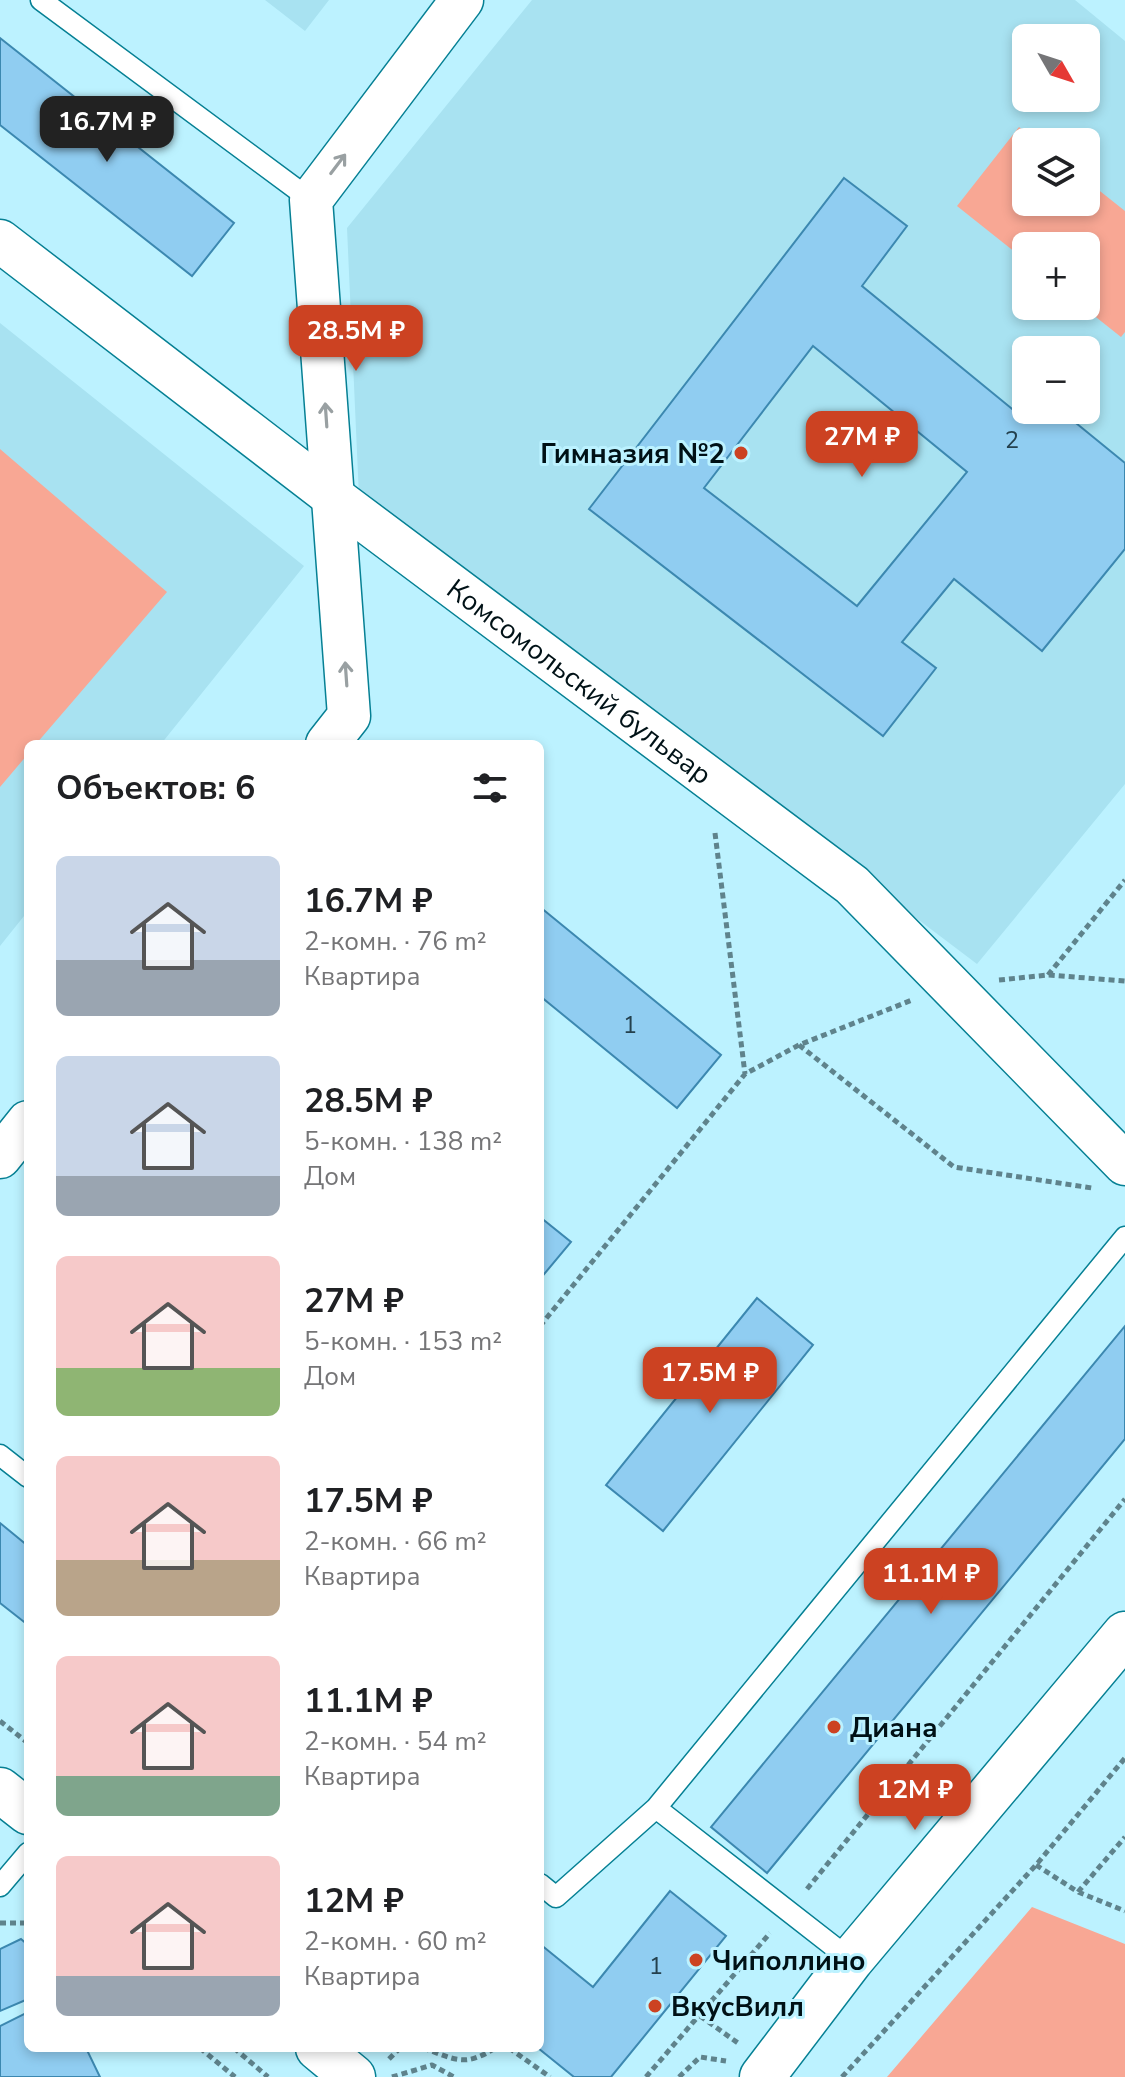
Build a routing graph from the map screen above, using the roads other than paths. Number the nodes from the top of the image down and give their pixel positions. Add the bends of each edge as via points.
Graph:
1 (41, 0) edge
2 (462, 0) edge
3 (311, 200) junction
4 (0, 241) edge
5 (332, 496) junction
6 (330, 740) edge
7 (24, 1127) edge
8 (0, 1157) edge
9 (1109, 1176) edge
10 (1125, 1237) edge
11 (0, 1455) edge
12 (24, 1474) edge
13 (1125, 1634) edge
14 (0, 1790) edge
15 (656, 1808) junction
16 (24, 1809) edge
17 (24, 1858) edge
18 (0, 1886) edge
19 (544, 1887) edge
20 (851, 1960) junction
21 (323, 2052) edge
22 (353, 2077) edge
23 (762, 2077) edge

1 - 3 lane
3 -> 2 street
5 -> 3 street
4 - 5 street, Комсомольский бульвар
6 -> 5 street via 349,716
5 - 9 street, Комсомольский бульвар via 852,885 949,985
7 - 8 street
10 - 15 lane
11 - 12 lane
13 - 20 street
14 - 16 street
15 - 19 lane via 556,1897
15 - 20 lane
17 - 18 lane
20 - 23 street
21 - 22 street

